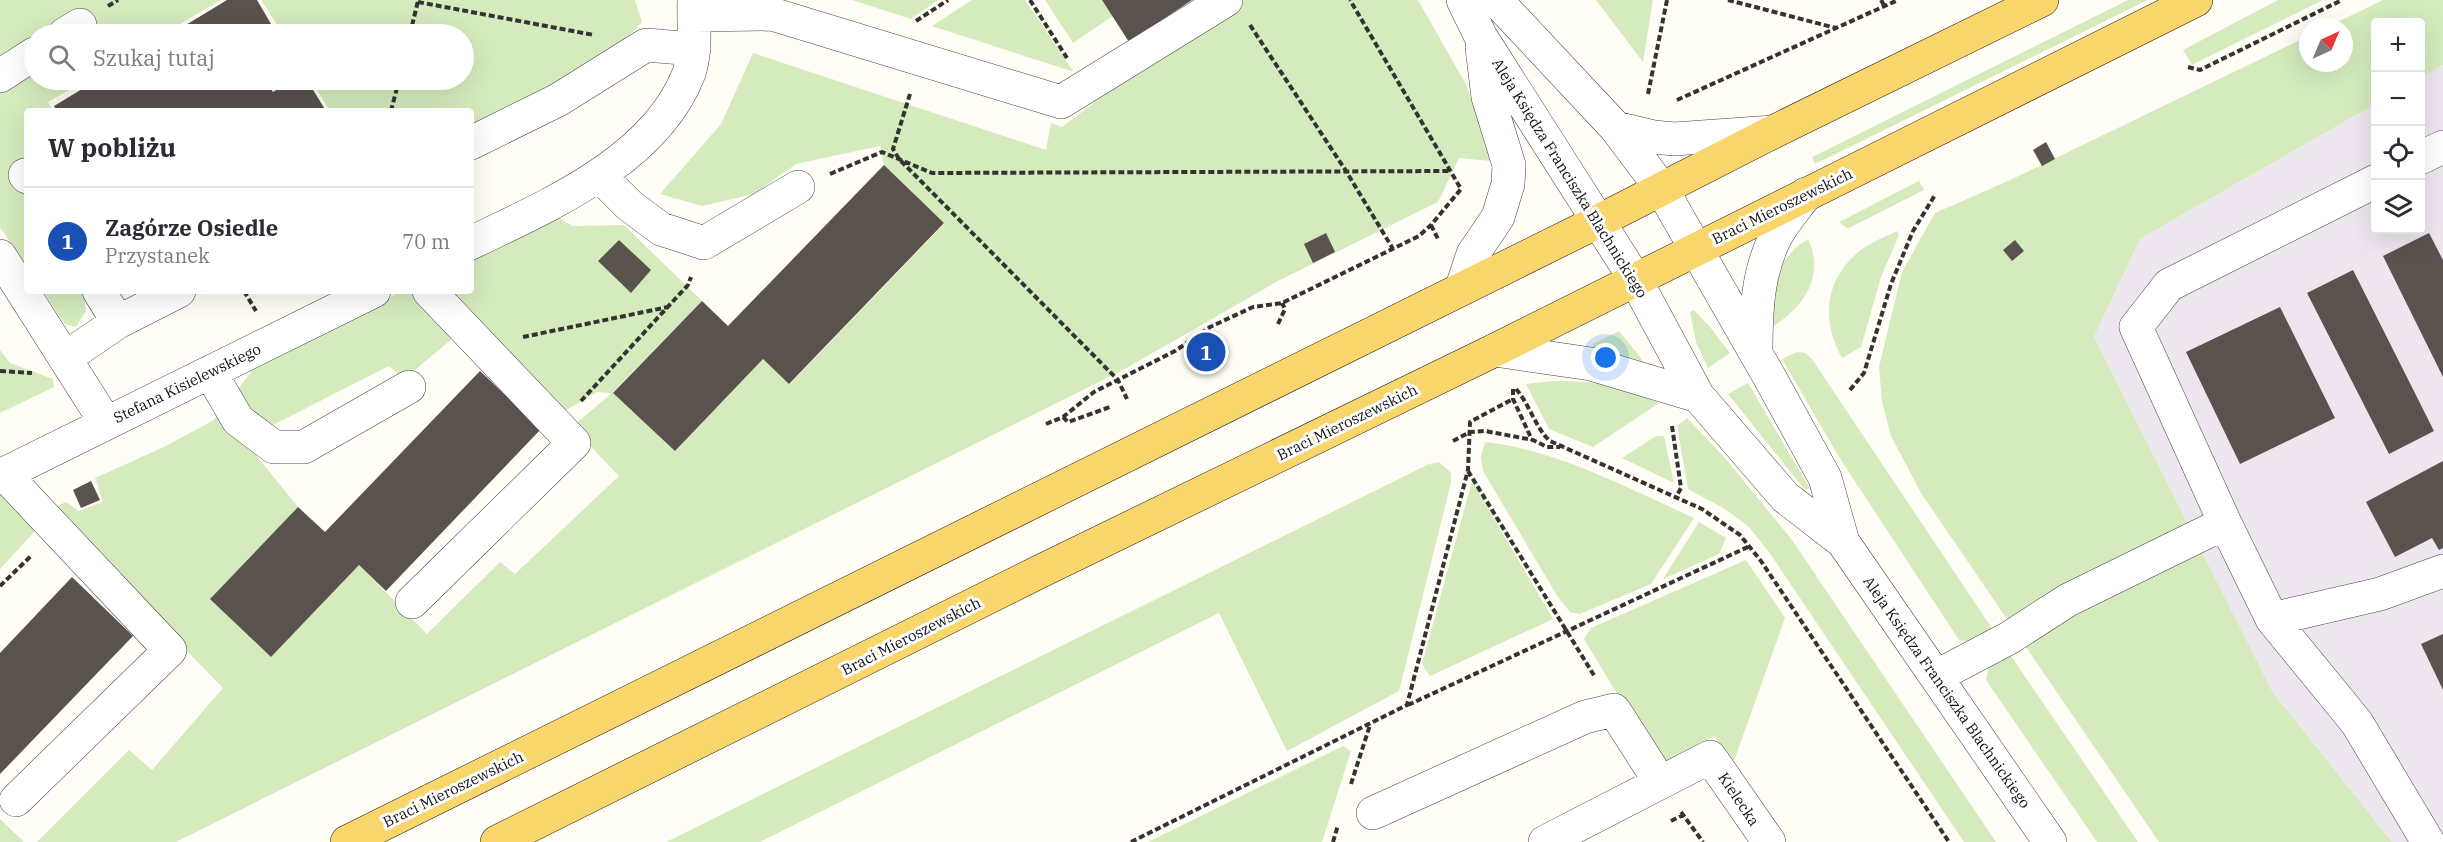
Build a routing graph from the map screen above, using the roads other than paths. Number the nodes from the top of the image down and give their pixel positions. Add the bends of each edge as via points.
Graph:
1 (1226, 0) edge
2 (1463, 0) edge
3 (1496, 0) edge
4 (2042, 0) edge
5 (2196, 0) edge
6 (694, 7) edge
7 (776, 7) edge
8 (1481, 37) junction
9 (694, 49) junction
10 (24, 60) edge
11 (0, 76) edge
12 (1616, 128) junction
13 (1773, 132) junction
14 (474, 142) edge
15 (2443, 147) edge
16 (2425, 156) edge
17 (599, 176) junction
18 (2371, 184) edge
19 (798, 187) road end
20 (1661, 188) junction
21 (1806, 194) junction
22 (1599, 220) junction
23 (474, 242) edge
24 (1697, 248) junction
25 (0, 256) edge
26 (1635, 279) junction
27 (1462, 287) junction
28 (24, 293) edge
29 (25, 294) edge
30 (101, 294) edge
31 (173, 294) edge
32 (368, 294) edge
33 (432, 294) edge
34 (118, 322) junction
35 (1495, 350) junction
36 (1756, 355) junction
37 (66, 358) junction
38 (210, 372) junction
39 (410, 387) dead end
40 (1698, 396) junction
41 (106, 423) junction
42 (2, 475) edge
43 (2225, 523) junction
44 (1843, 542) junction
45 (2443, 571) edge
46 (412, 602) dead end
47 (2272, 619) junction
48 (1937, 676) junction
49 (1660, 782) junction
50 (16, 800) dead end
51 (1373, 813) dead end
52 (347, 842) edge
53 (497, 842) edge
54 (1545, 842) edge
55 (1769, 842) edge
56 (2050, 842) edge
57 (2428, 842) edge

1 - 7 street via 1061,102
2 - 8 street, Aleja Księdza Franciszka Blachnickiego
3 - 12 street, Aleja Księdza Franciszka Blachnickiego
4 - 13 main road, Braci Mieroszewskich
5 - 21 main road, Braci Mieroszewskich
6 - 7 street
6 - 9 street
8 - 22 street, Aleja Księdza Franciszka Blachnickiego
8 - 27 street via 1488,96 1509,165 1508,184 1498,217 1473,254
9 - 14 street via 646,45 558,100
9 - 17 street via 677,98 646,137
10 - 11 street
12 - 13 street via 1674,139
12 - 20 street, Aleja Księdza Franciszka Blachnickiego
13 - 20 main road, Braci Mieroszewskich
15 - 16 street
17 - 19 street via 661,230 704,243
17 - 23 street
18 - 43 street via 2169,285 2136,327
20 - 22 main road, Braci Mieroszewskich
20 - 24 street, Aleja Księdza Franciszka Blachnickiego
21 - 24 main road, Braci Mieroszewskich
21 - 36 street via 1777,235 1763,267 1756,306
22 - 26 street, Aleja Księdza Franciszka Blachnickiego
22 - 27 main road, Braci Mieroszewskich
24 - 26 main road, Braci Mieroszewskich
24 - 36 street, Aleja Księdza Franciszka Blachnickiego
25 - 28 street
26 - 35 main road, Braci Mieroszewskich
26 - 40 street, Aleja Księdza Franciszka Blachnickiego
27 - 52 main road, Braci Mieroszewskich
29 - 37 street
30 - 34 street
31 - 34 street
32 - 38 street, Stefana Kisielewskiego
33 - 46 street via 574,443
34 - 37 street
35 - 40 street via 1591,364
35 - 53 main road, Braci Mieroszewskich
36 - 44 street, Aleja Księdza Franciszka Blachnickiego via 1824,478
37 - 41 street
38 - 39 street via 238,420 273,447 304,447
38 - 41 street, Stefana Kisielewskiego
40 - 44 street, Aleja Księdza Franciszka Blachnickiego via 1785,497
41 - 42 street, Stefana Kisielewskiego
42 - 50 street via 170,650
43 - 47 street
43 - 48 street via 2067,600 2009,638
44 - 48 street, Aleja Księdza Franciszka Blachnickiego
45 - 47 street via 2380,594
47 - 57 street via 2357,723
48 - 56 street, Aleja Księdza Franciszka Blachnickiego
49 - 51 street via 1614,710 1585,717
49 - 54 street
49 - 55 street, Kielecka via 1710,756

